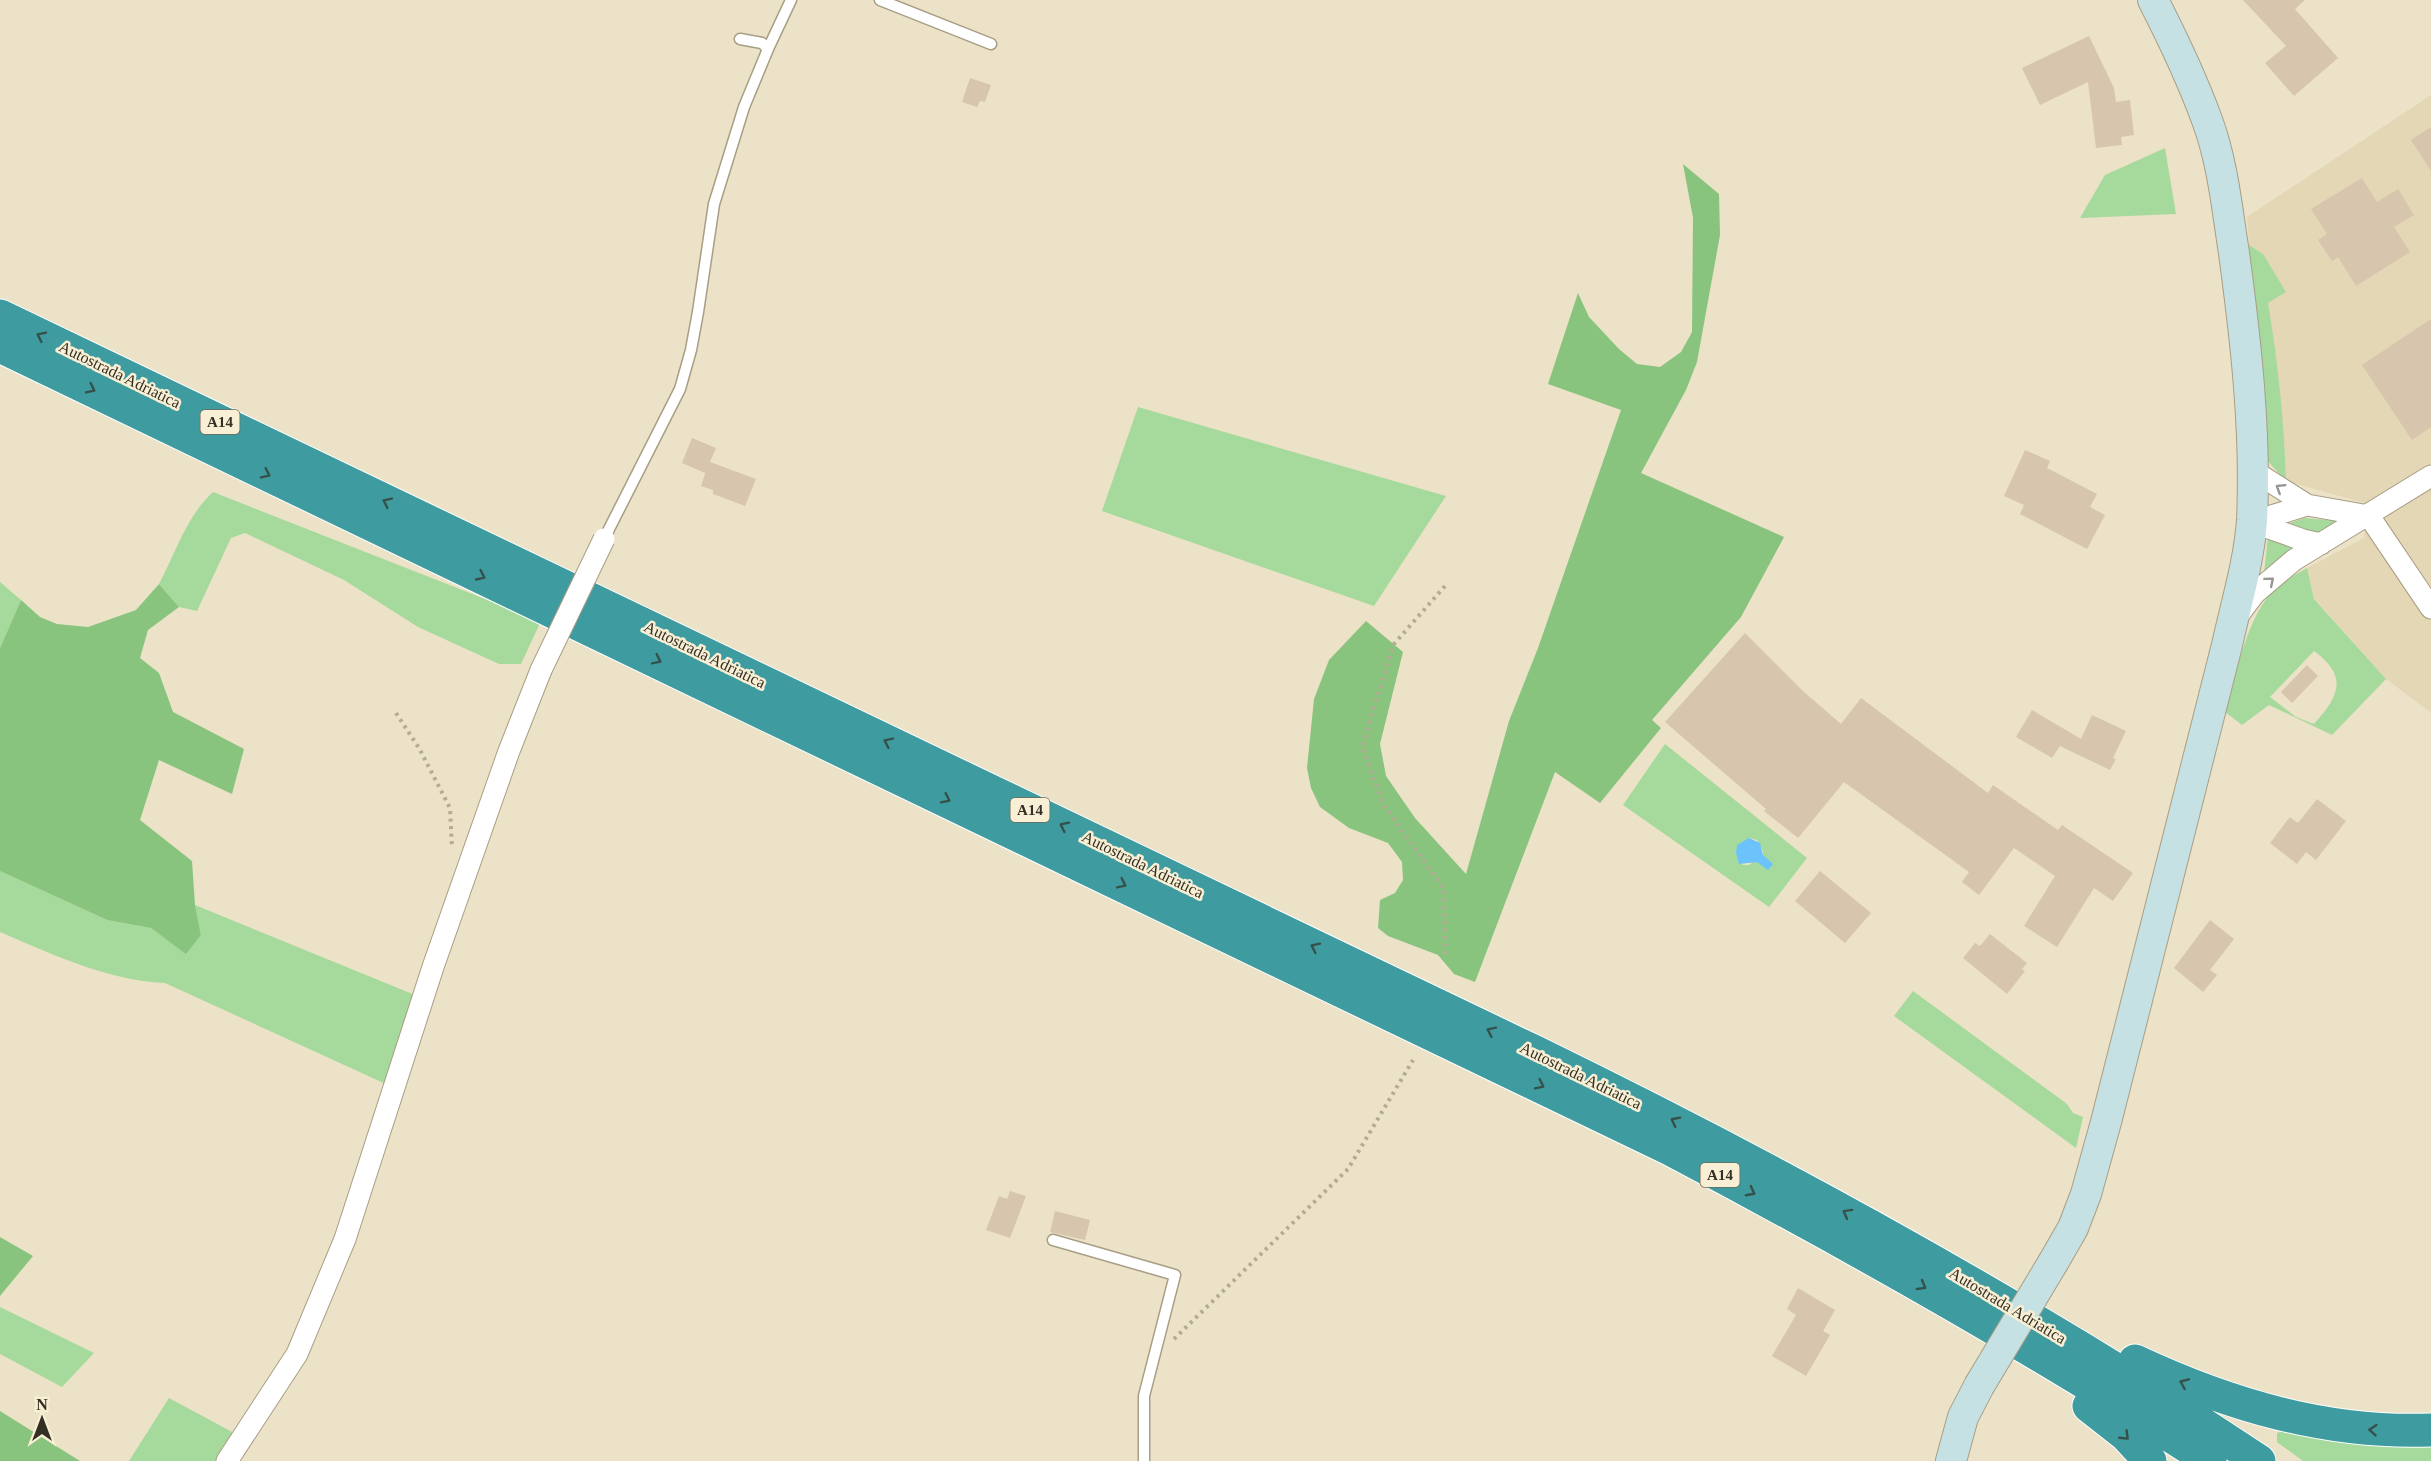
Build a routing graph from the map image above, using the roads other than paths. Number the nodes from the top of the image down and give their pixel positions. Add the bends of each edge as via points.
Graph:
1 (791, 0) edge
2 (880, 0) edge
3 (2153, 0) edge
4 (740, 39) dead end
5 (991, 44) dead end
6 (768, 49) junction
7 (0, 316) edge
8 (0, 346) edge
9 (2252, 470) junction
10 (2431, 476) edge
11 (2307, 505) junction
12 (2369, 516) junction
13 (2252, 522) junction
14 (434, 539) junction
15 (604, 539) joint
16 (2321, 544) junction
17 (2431, 608) edge
18 (2231, 625) junction
19 (1053, 1240) dead end
20 (1899, 1241) junction
21 (2020, 1343) junction
22 (2431, 1430) edge
23 (227, 1461) edge
24 (1144, 1461) edge
25 (1951, 1461) edge
26 (2150, 1461) edge
27 (2210, 1461) edge
28 (2259, 1461) edge

1 - 6 lane
2 - 5 lane
3 - 9 main road via 2208,121 2223,177 2247,351
4 - 6 lane via 762,43
6 - 15 lane via 744,107 714,204 694,331 680,388
14 -> 7 highway, Autostrada Adriatica / A14
8 -> 14 highway, Autostrada Adriatica / A14
11 -> 9 street
9 - 13 main road
10 - 12 street
11 - 12 street
11 - 13 street
12 - 16 street
12 - 17 street
13 - 16 street
13 - 18 main road
20 -> 14 highway, Autostrada Adriatica / A14 via 1619,1093
14 -> 21 highway, Autostrada Adriatica / A14 via 1659,1143
15 - 23 street, bridge via 541,670 509,751 433,967 345,1239 297,1354
18 -> 16 street via 2255,593 2294,560
18 - 25 main road, bridge via 2106,1122 2076,1219 1979,1386 1963,1418
19 - 24 lane via 1175,1275 1144,1396
22 -> 20 highway via 2391,1431 2328,1424 2258,1409 2205,1392 2133,1359 1932,1242
20 - 28 highway, Autostrada Adriatica / A14 via 2131,1378
21 -> 26 highway via 2035,1369 2105,1417
21 - 27 highway, Autostrada Adriatica / A14

